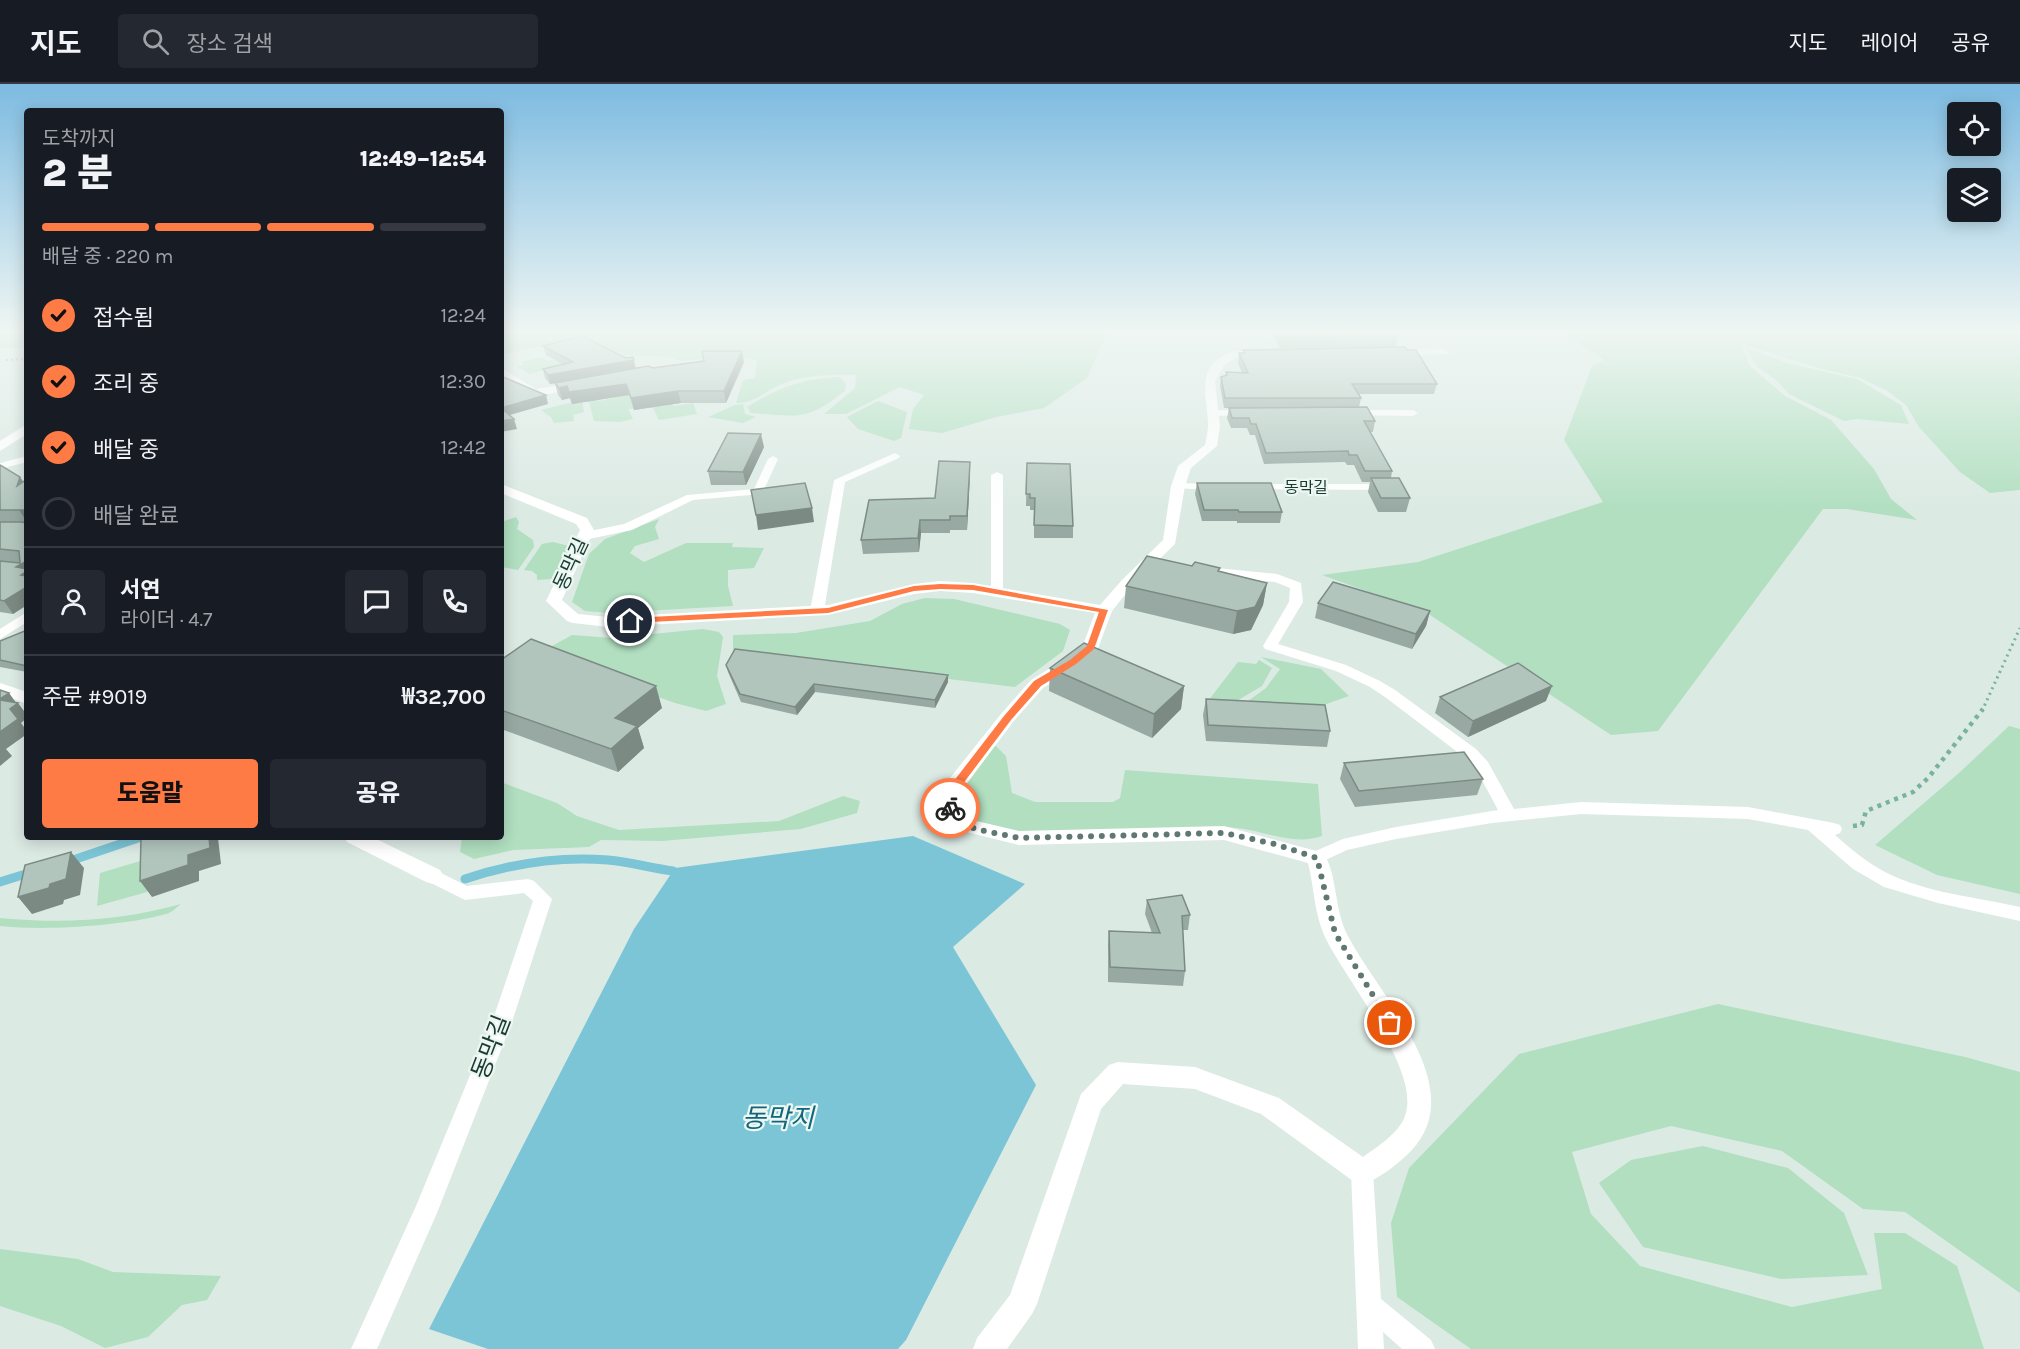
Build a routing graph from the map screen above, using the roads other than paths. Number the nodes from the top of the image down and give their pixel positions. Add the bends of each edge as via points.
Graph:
1 (1210, 392) edge
2 (1212, 413) junction
3 (1259, 413) edge
4 (1342, 413) edge
5 (1413, 413) dead end
6 (24, 431) edge
7 (0, 447) edge
8 (895, 456) dead end
9 (773, 459) dead end
10 (24, 460) edge
11 (0, 466) edge
12 (996, 475) dead end
13 (1179, 486) junction
14 (1398, 487) edge
15 (504, 490) edge
16 (584, 536) junction
17 (1152, 561) junction
18 (1175, 565) edge
19 (1199, 569) edge
20 (998, 592) junction
21 (1104, 610) junction
22 (817, 611) junction
23 (24, 618) edge
24 (0, 634) edge
25 (0, 688) edge
26 (24, 697) edge
27 (1509, 815) junction
28 (1813, 825) junction
29 (1834, 829) road end
30 (360, 840) edge
31 (1317, 858) junction
32 (433, 876) joint
33 (2020, 914) edge
34 (1362, 1172) junction
35 (1368, 1304) junction
36 (364, 1349) edge
37 (988, 1349) edge
38 (1371, 1349) edge
39 (1422, 1349) edge

1 - 2 street
2 - 3 lane
2 - 13 street via 1211,446 1185,466
4 - 5 lane
6 - 7 street
8 - 22 lane via 840,480
9 - 16 lane via 758,492 691,497 628,527
10 - 11 lane
12 - 20 lane
13 - 14 lane, 동막길
13 - 17 street via 1170,541
15 - 16 street, 동막길 via 582,521 587,530
16 - 22 street, 동막길 via 554,601 573,618 608,622
17 - 18 lane
17 - 21 street
19 - 27 lane via 1276,578 1296,586 1296,602 1270,646 1362,677 1394,695 1470,753 1482,766
20 - 21 street, 동막길
20 - 22 street, 동막길 via 940,586
21 - 31 street via 1091,647 1037,684 953,788 948,806 961,824 1019,838 1224,833
23 - 24 lane
25 - 26 street
27 - 28 lane via 1581,807 1748,813
27 - 31 lane via 1386,835 1343,845
28 - 29 lane
28 - 33 lane via 1842,852 1889,881
30 - 32 street, 동막길
31 - 34 street via 1335,933 1401,1041 1417,1084 1419,1114 1413,1127 1385,1159
32 - 36 lane, 동막길 via 465,893 528,886 543,899 502,1022 425,1213
34 - 35 lane
34 - 37 street via 1270,1106 1195,1078 1119,1073 1090,1102 1022,1304
35 - 38 lane
35 - 39 lane

